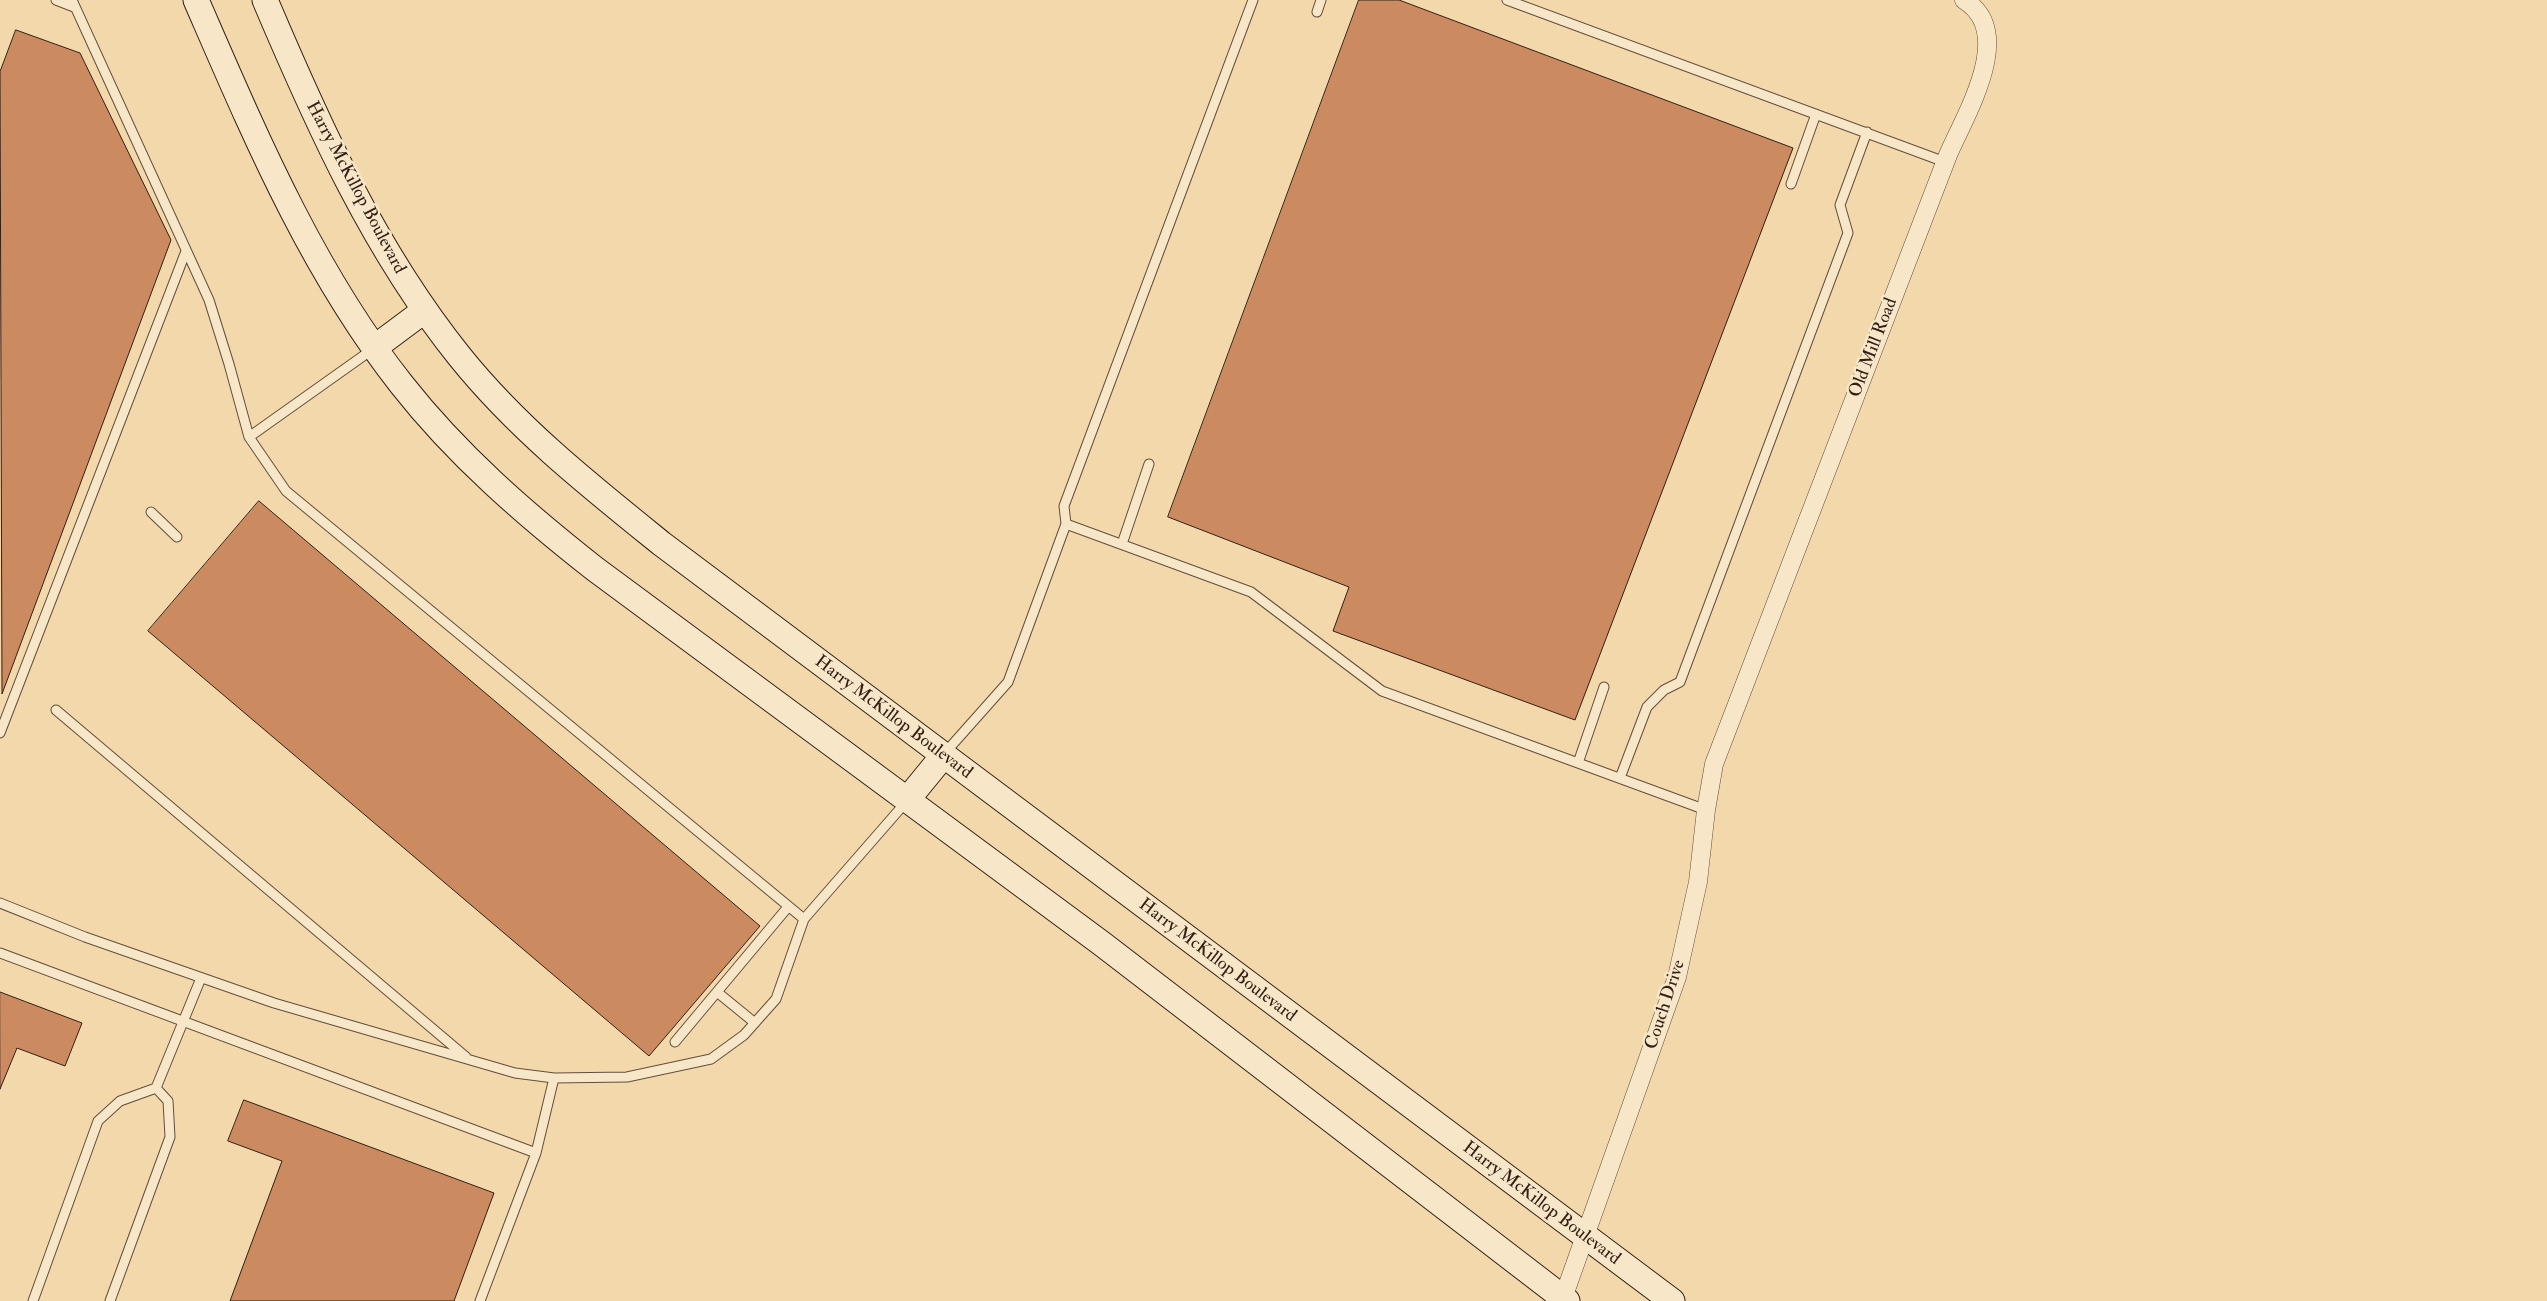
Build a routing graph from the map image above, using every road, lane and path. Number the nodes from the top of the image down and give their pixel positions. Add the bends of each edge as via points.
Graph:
1 (56, 0) edge
2 (196, 0) edge
3 (265, 0) edge
4 (1253, 0) edge
5 (1321, 0) edge
6 (1507, 0) edge
7 (1964, 0) edge
8 (73, 3) edge
9 (1317, 12) dead end
10 (1816, 114) junction
11 (1868, 132) junction
12 (1945, 162) junction
13 (1791, 184) dead end
14 (186, 251) junction
15 (425, 310) junction
16 (374, 348) junction
17 (249, 437) junction
18 (1150, 464) dead end
19 (151, 512) dead end
20 (1066, 524) junction
21 (177, 537) dead end
22 (1122, 544) junction
23 (1604, 687) dead end
24 (1738, 700) joint
25 (56, 710) dead end
26 (0, 733) edge
27 (943, 756) junction
28 (1578, 763) junction
29 (1620, 778) junction
30 (907, 800) junction
31 (1706, 810) junction
32 (0, 903) edge
33 (788, 907) junction
34 (804, 919) junction
35 (0, 953) edge
36 (201, 978) junction
37 (717, 992) junction
38 (183, 1021) junction
39 (755, 1022) junction
40 (675, 1042) dead end
41 (470, 1060) junction
42 (554, 1078) junction
43 (156, 1088) junction
44 (536, 1153) junction
45 (1585, 1236) junction
46 (1564, 1300) edge
47 (33, 1301) edge
48 (110, 1301) edge
49 (480, 1301) edge
50 (1672, 1301) edge

1 - 8 lane
2 - 16 main road via 296,218
3 - 15 main road, Harry McKillop Boulevard via 335,158 389,256
4 - 20 lane via 1064,506
5 - 9 lane
6 - 10 lane
7 - 12 street, Old Mill Road via 1982,19 1988,38 1988,55
8 - 14 lane
10 - 11 lane
10 - 13 lane
11 - 12 lane
11 - 29 lane via 1840,205 1848,233 1680,682 1664,690 1647,707
12 - 24 street, Old Mill Road
14 - 17 lane via 208,300
14 - 26 lane
15 - 16 main road
15 - 27 main road, Harry McKillop Boulevard via 495,397 581,478 662,544
16 - 17 lane
16 - 30 main road via 408,393 471,463 550,534
17 - 33 lane via 286,491
18 - 22 lane
19 - 21 lane
20 - 22 lane
20 - 27 lane via 1008,682
22 - 28 lane via 1251,592 1382,691
23 - 28 lane
24 - 31 street, Couch Drive via 1714,764
25 - 41 lane
27 - 30 main road
27 - 45 main road, Harry McKillop Boulevard
28 - 29 lane
29 - 31 lane
30 - 34 lane
30 - 46 main road via 1101,943
31 - 45 street, Couch Drive via 1698,882 1677,977
32 - 36 lane
33 - 34 lane
33 - 37 lane
34 - 39 lane via 776,999
35 - 38 lane
36 - 38 lane
36 - 41 lane via 274,1003
37 - 39 lane
37 - 40 lane
38 - 43 lane
38 - 44 lane
39 - 42 lane via 744,1036 711,1059 627,1077
41 - 42 lane via 514,1073
42 - 44 lane
43 - 47 lane via 120,1101 98,1122
43 - 48 lane via 168,1101 170,1137
44 - 49 lane
45 - 46 street, Couch Drive
45 - 50 main road, Harry McKillop Boulevard

